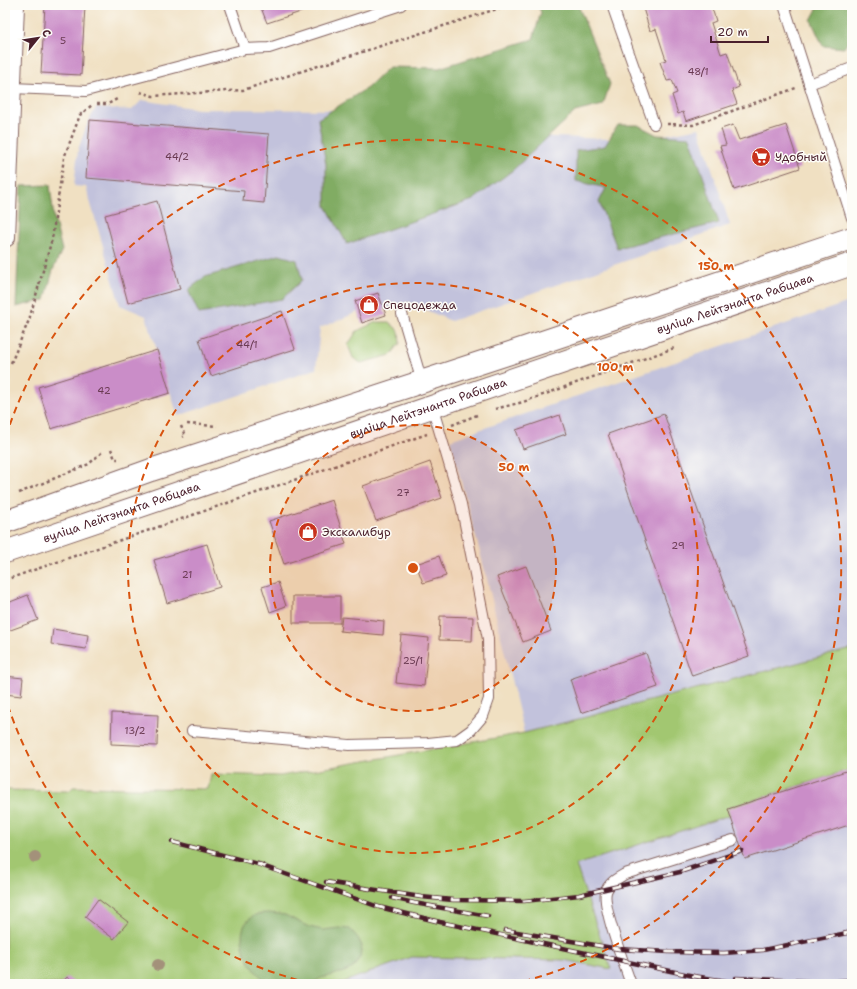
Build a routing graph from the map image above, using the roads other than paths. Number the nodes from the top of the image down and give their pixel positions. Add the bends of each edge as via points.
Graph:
1 (14, 5) edge
2 (230, 5) edge
3 (401, 5) edge
4 (612, 5) edge
5 (784, 5) edge
6 (245, 49) junction
7 (852, 68) edge
8 (809, 84) junction
9 (11, 88) junction
10 (654, 124) road end
11 (852, 218) edge
12 (5, 237) edge
13 (852, 238) edge
14 (852, 264) edge
15 (402, 314) dead end
16 (422, 382) junction
17 (432, 406) junction
18 (5, 522) edge
19 (5, 552) edge
20 (192, 732) dead end
21 (733, 840) dead end
22 (631, 984) edge

1 - 9 street
2 - 6 lane
3 - 6 lane via 269,48
4 - 10 lane
5 - 8 lane
6 - 9 lane via 86,91
7 - 8 lane
8 - 11 lane
9 - 12 street
13 - 16 highway, вуліца Лейтэнанта Рабцава
14 - 17 highway, вуліца Лейтэнанта Рабцава
15 - 16 lane
16 - 18 highway, вуліца Лейтэнанта Рабцава via 151,470
17 - 19 highway, вуліца Лейтэнанта Рабцава
17 - 20 lane via 461,504 488,639 489,699 483,716 471,730 457,740 428,743 349,745
21 - 22 lane via 625,874 607,888 605,893 611,922

